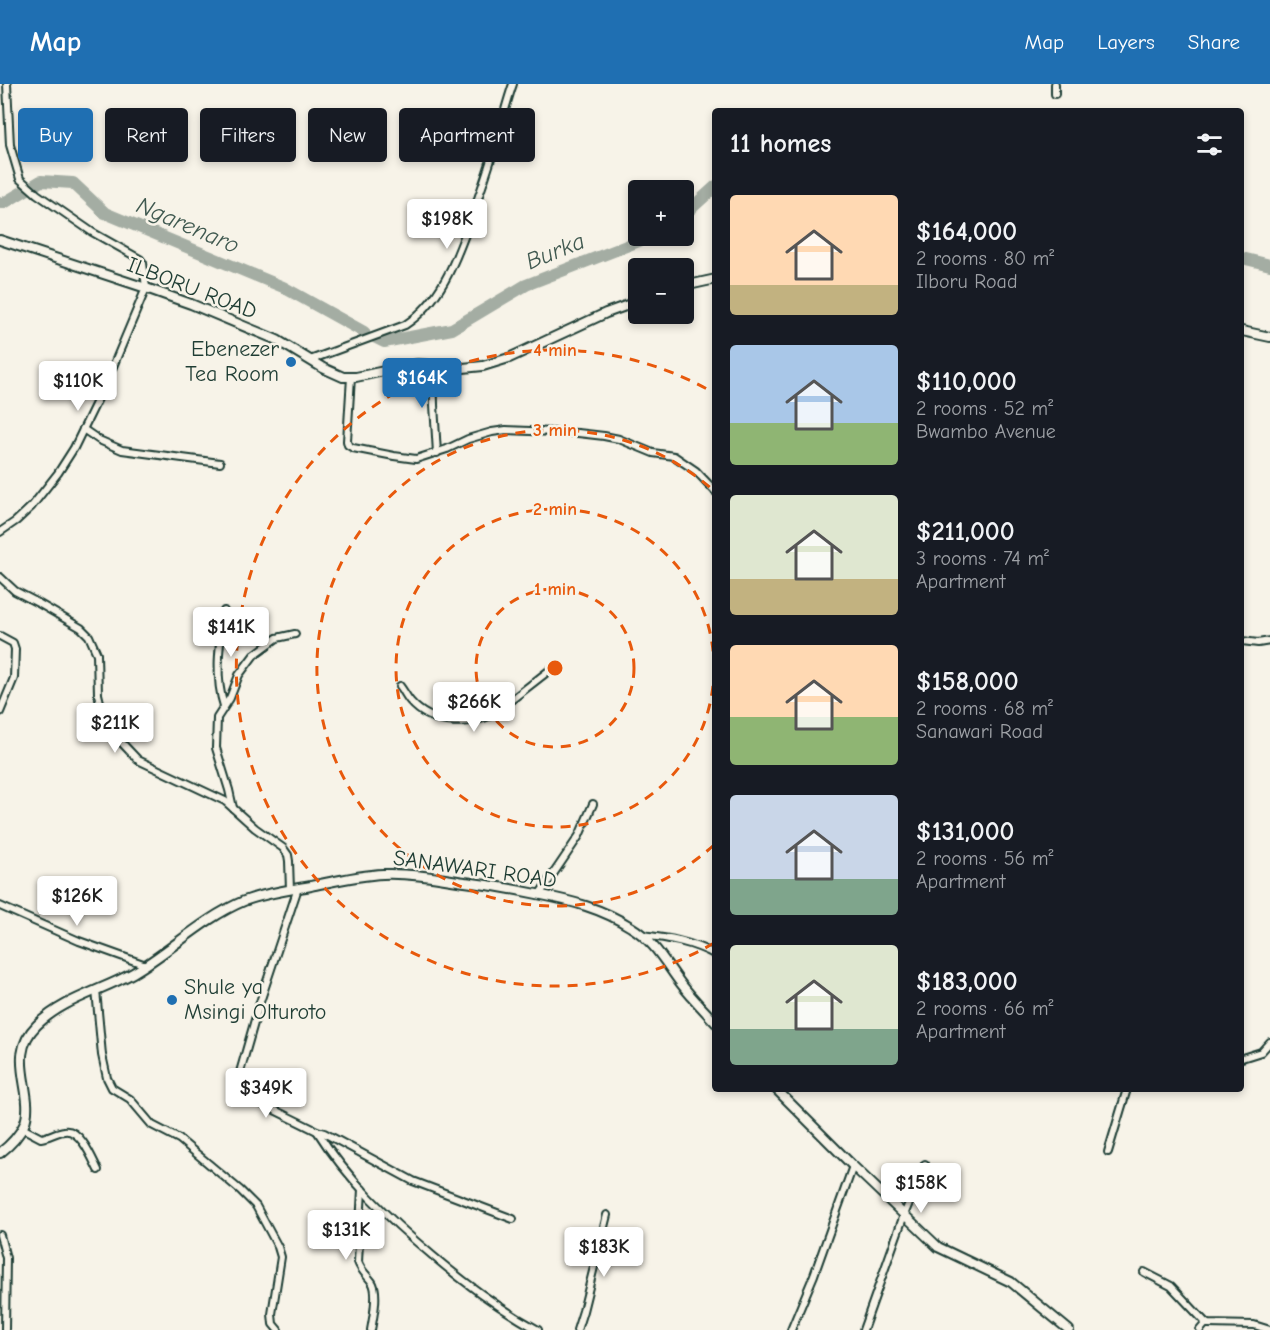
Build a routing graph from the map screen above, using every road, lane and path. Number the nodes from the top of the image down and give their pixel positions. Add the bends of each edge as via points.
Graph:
1 (7, 84) edge
2 (513, 84) edge
3 (1055, 84) edge
4 (1055, 94) dead end
5 (0, 240) edge
6 (712, 280) edge
7 (694, 284) edge
8 (146, 288) junction
9 (628, 305) edge
10 (1244, 331) edge
11 (1270, 337) edge
12 (310, 360) junction
13 (433, 364) junction
14 (351, 377) junction
15 (83, 429) junction
16 (437, 453) junction
17 (220, 464) dead end
18 (712, 488) edge
19 (0, 532) edge
20 (0, 577) edge
21 (224, 611) dead end
22 (295, 634) dead end
23 (0, 636) edge
24 (1244, 641) edge
25 (1270, 641) edge
26 (551, 669) dead end
27 (400, 686) dead end
28 (224, 706) junction
29 (0, 712) edge
30 (593, 804) dead end
31 (233, 809) junction
32 (294, 889) junction
33 (539, 894) junction
34 (0, 906) edge
35 (642, 935) junction
36 (712, 953) edge
37 (146, 965) junction
38 (96, 990) junction
39 (712, 1019) edge
40 (1270, 1042) edge
41 (1244, 1057) edge
42 (779, 1092) edge
43 (1126, 1092) edge
44 (22, 1128) junction
45 (316, 1131) junction
46 (1108, 1152) dead end
47 (0, 1153) edge
48 (926, 1164) dead end
49 (853, 1166) junction
50 (98, 1170) dead end
51 (362, 1188) junction
52 (607, 1215) dead end
53 (904, 1215) junction
54 (513, 1219) dead end
55 (0, 1235) edge
56 (1144, 1272) dead end
57 (1206, 1323) junction
58 (525, 1327) edge
59 (5, 1330) edge
60 (278, 1330) edge
61 (371, 1330) edge
62 (538, 1330) edge
63 (577, 1330) edge
64 (791, 1330) edge
65 (863, 1330) edge
66 (1069, 1330) edge
67 (1200, 1330) edge
68 (1270, 1330) edge

1 - 8 street via 10,145 20,179 92,232 140,259
2 - 12 street via 457,258 435,296 405,324
3 - 4 street
5 - 8 street, ILBORU ROAD
6 - 7 street
8 - 12 street, ILBORU ROAD via 277,340
8 - 15 street
9 - 13 street, ILBORU ROAD via 491,364 463,368
10 - 11 street
12 - 14 street, ILBORU ROAD via 337,375
13 - 14 street, ILBORU ROAD
13 - 16 street
14 - 16 street via 348,445 416,459
15 - 17 street via 122,450
15 - 19 street via 47,488
16 - 18 street via 468,439 506,430 604,436 652,453 674,456
20 - 31 street via 15,591 89,636 97,654 98,694 104,719 129,752 155,769 225,801
21 - 28 street via 218,666
22 - 28 street via 277,638 254,655
23 - 29 street via 13,642 15,650 14,678
24 - 25 street
26 - 27 street via 492,715 463,722 444,721 424,713
28 - 31 street via 217,718 216,748
30 - 33 street via 579,836
31 - 32 street via 286,851
32 - 33 street, SANAWARI ROAD via 358,876 397,874
32 - 37 street, SANAWARI ROAD via 235,905
32 - 45 street via 238,1085 242,1094
33 - 35 street, SANAWARI ROAD via 600,911
34 - 37 street
35 - 36 street via 687,942
35 - 39 street, SANAWARI ROAD
37 - 38 street, SANAWARI ROAD
38 - 44 street, SANAWARI ROAD via 44,1019 27,1037 22,1054 26,1114
38 - 60 street via 102,1055 112,1088 130,1099 152,1125 179,1139 240,1190 256,1206 278,1247 281,1257 272,1314
40 - 41 street via 1260,1052
42 - 49 street
43 - 46 street
44 - 47 street
44 - 50 street via 41,1138 73,1132
45 - 51 street
45 - 54 street via 414,1181
48 - 53 street
49 - 53 street
49 - 64 street
51 - 58 street via 440,1262
51 - 61 street via 358,1262 376,1292
52 - 63 street
53 - 65 street
53 - 66 street via 938,1247 1011,1282
55 - 59 street via 6,1258
56 - 57 street via 1171,1286
57 - 67 street
57 - 68 street via 1254,1325
58 - 62 street

